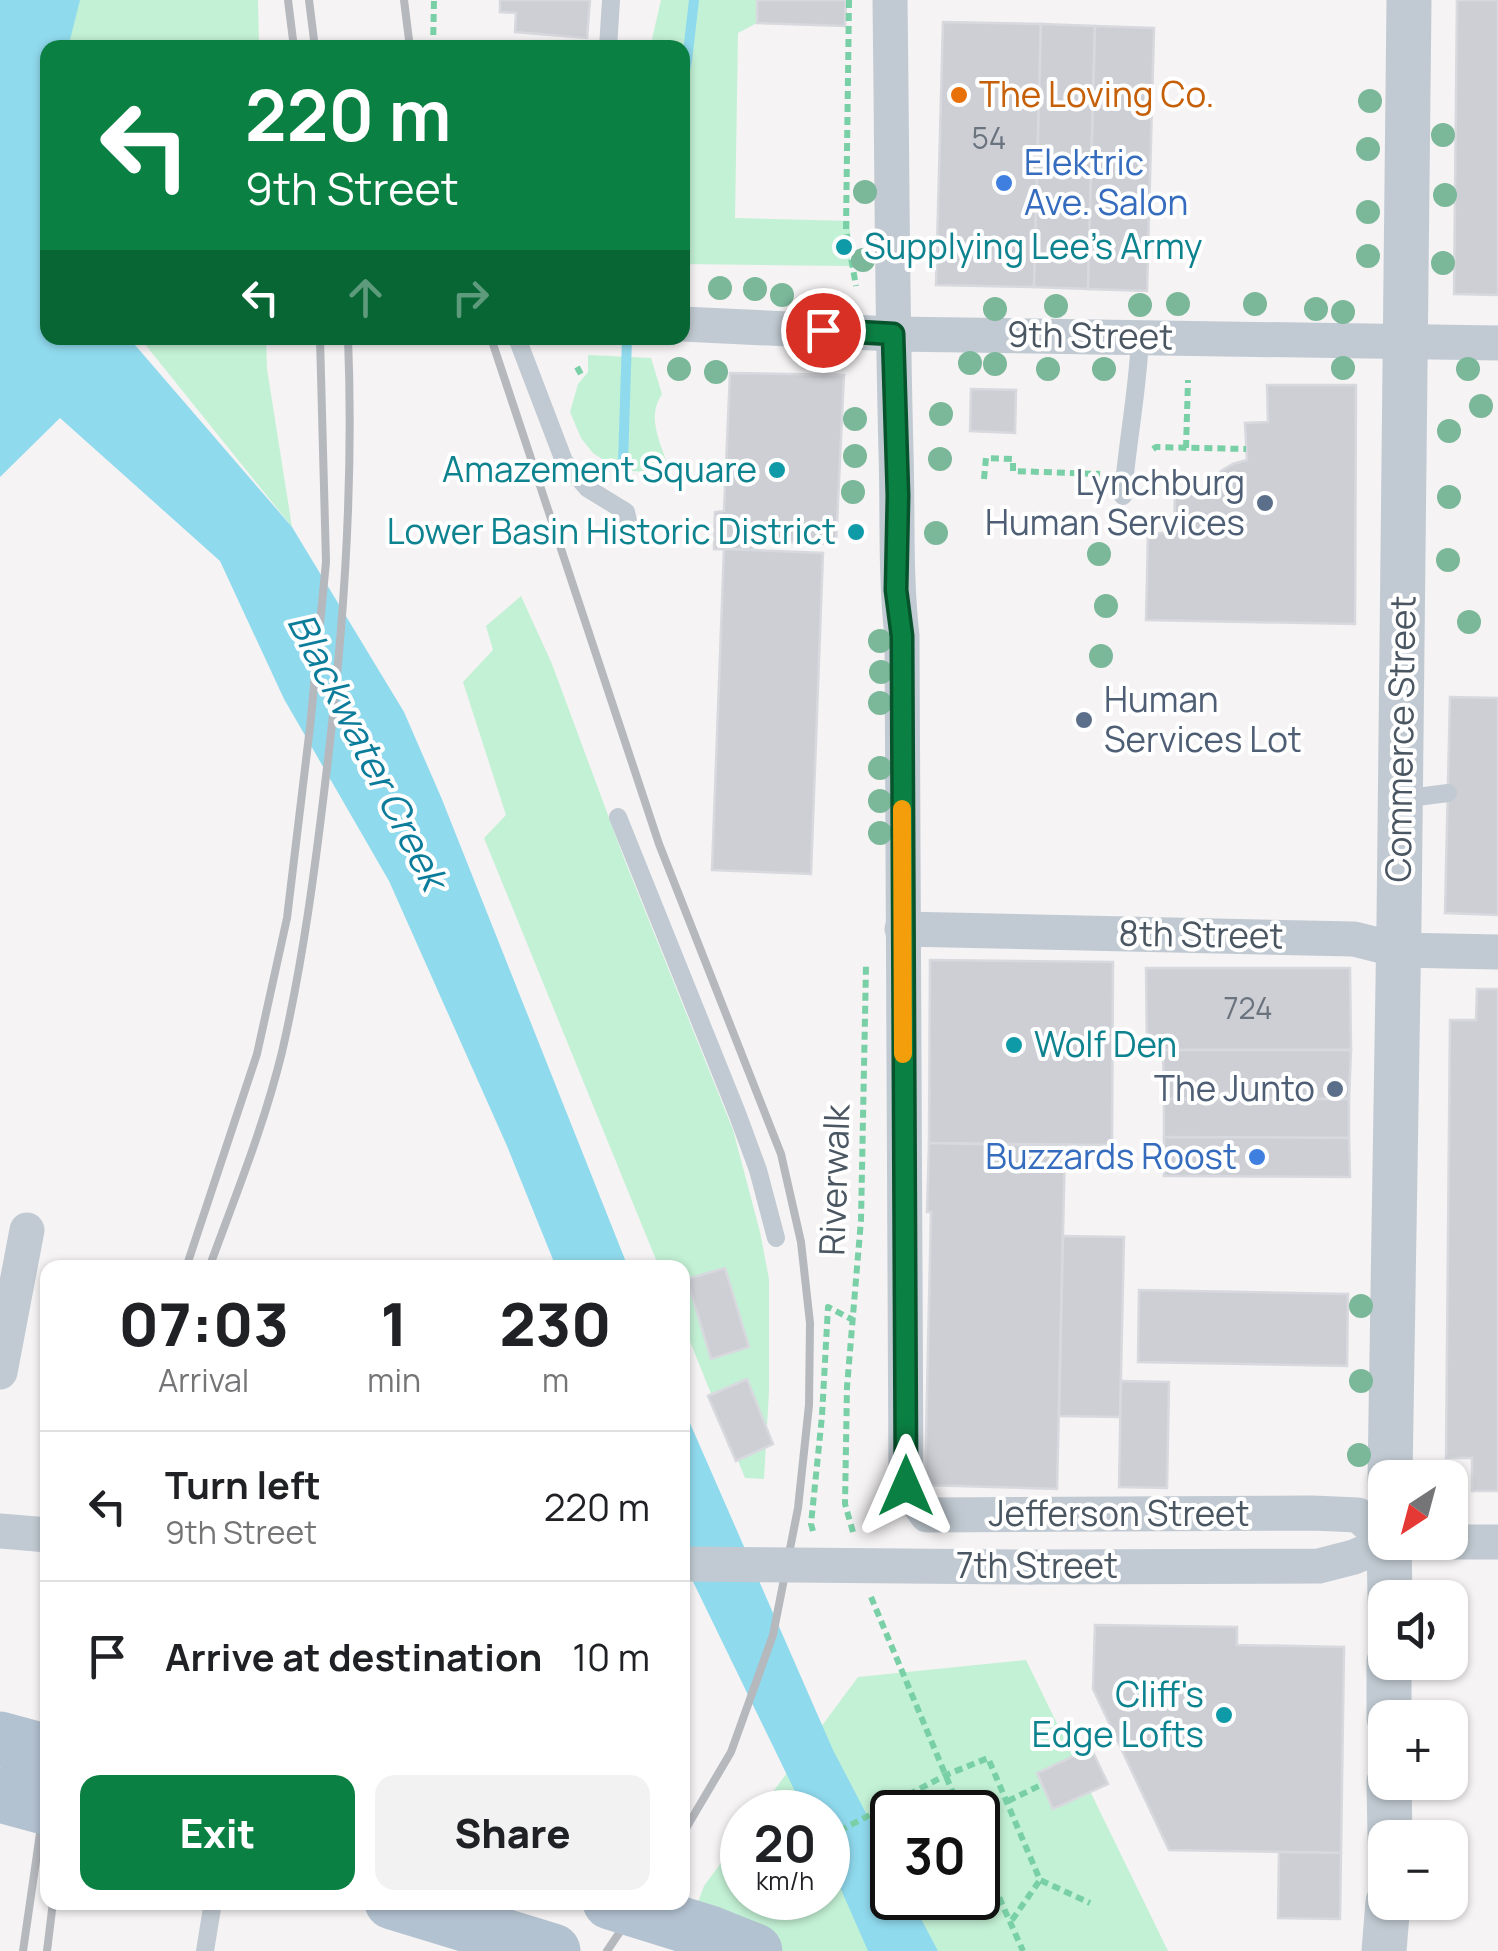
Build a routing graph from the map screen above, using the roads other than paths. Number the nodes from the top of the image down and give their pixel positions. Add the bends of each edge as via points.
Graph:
1 (612, 0) edge
2 (890, 0) edge
3 (1409, 0) edge
4 (609, 40) edge
5 (690, 324) edge
6 (893, 334) junction
7 (1140, 337) junction
8 (1406, 340) junction
9 (1498, 344) edge
10 (519, 345) edge
11 (1124, 489) road end
12 (630, 524) dead end
13 (1448, 793) dead end
14 (1400, 799) junction
15 (618, 818) dead end
16 (902, 930) junction
17 (1398, 950) junction
18 (1498, 952) edge
19 (28, 1230) dead end
20 (776, 1238) dead end
21 (0, 1372) edge
22 (1390, 1460) edge
23 (1368, 1524) edge
24 (0, 1531) edge
25 (40, 1534) edge
26 (1468, 1542) edge
27 (1498, 1542) edge
28 (1368, 1550) edge
29 (690, 1564) edge
30 (0, 1739) edge
31 (40, 1750) edge
32 (0, 1795) edge
33 (40, 1806) edge
34 (212, 1910) edge
35 (637, 1910) edge
36 (411, 1919) edge
37 (1387, 1920) edge
38 (204, 1951) edge
39 (552, 1951) edge
40 (754, 1951) edge
41 (1384, 1951) edge

1 - 4 lane
2 - 6 street, Jefferson Street
3 - 8 street, Commerce Street
5 - 6 street, 9th Street
6 - 7 street, 9th Street
6 - 16 street, Jefferson Street
7 - 8 street, 9th Street
7 - 11 lane
8 - 9 street, 9th Street
8 - 14 street, Commerce Street
10 - 12 lane via 564,461 587,488 626,512
13 - 14 lane
14 - 17 street, Commerce Street
15 - 20 lane via 748,1142
16 - 17 street, 8th Street via 1354,938
16 - 23 street, Jefferson Street via 906,1486 927,1515 1293,1513 1358,1515
17 - 18 street, 8th Street
17 - 22 street, Commerce Street
19 - 21 street
24 - 25 street
26 - 27 street
28 - 29 street, 7th Street, bridge via 1319,1566
30 - 31 main road
32 - 33 main road, bridge
34 - 38 lane
35 - 40 main road, bridge
36 - 39 main road, bridge
37 - 41 street

